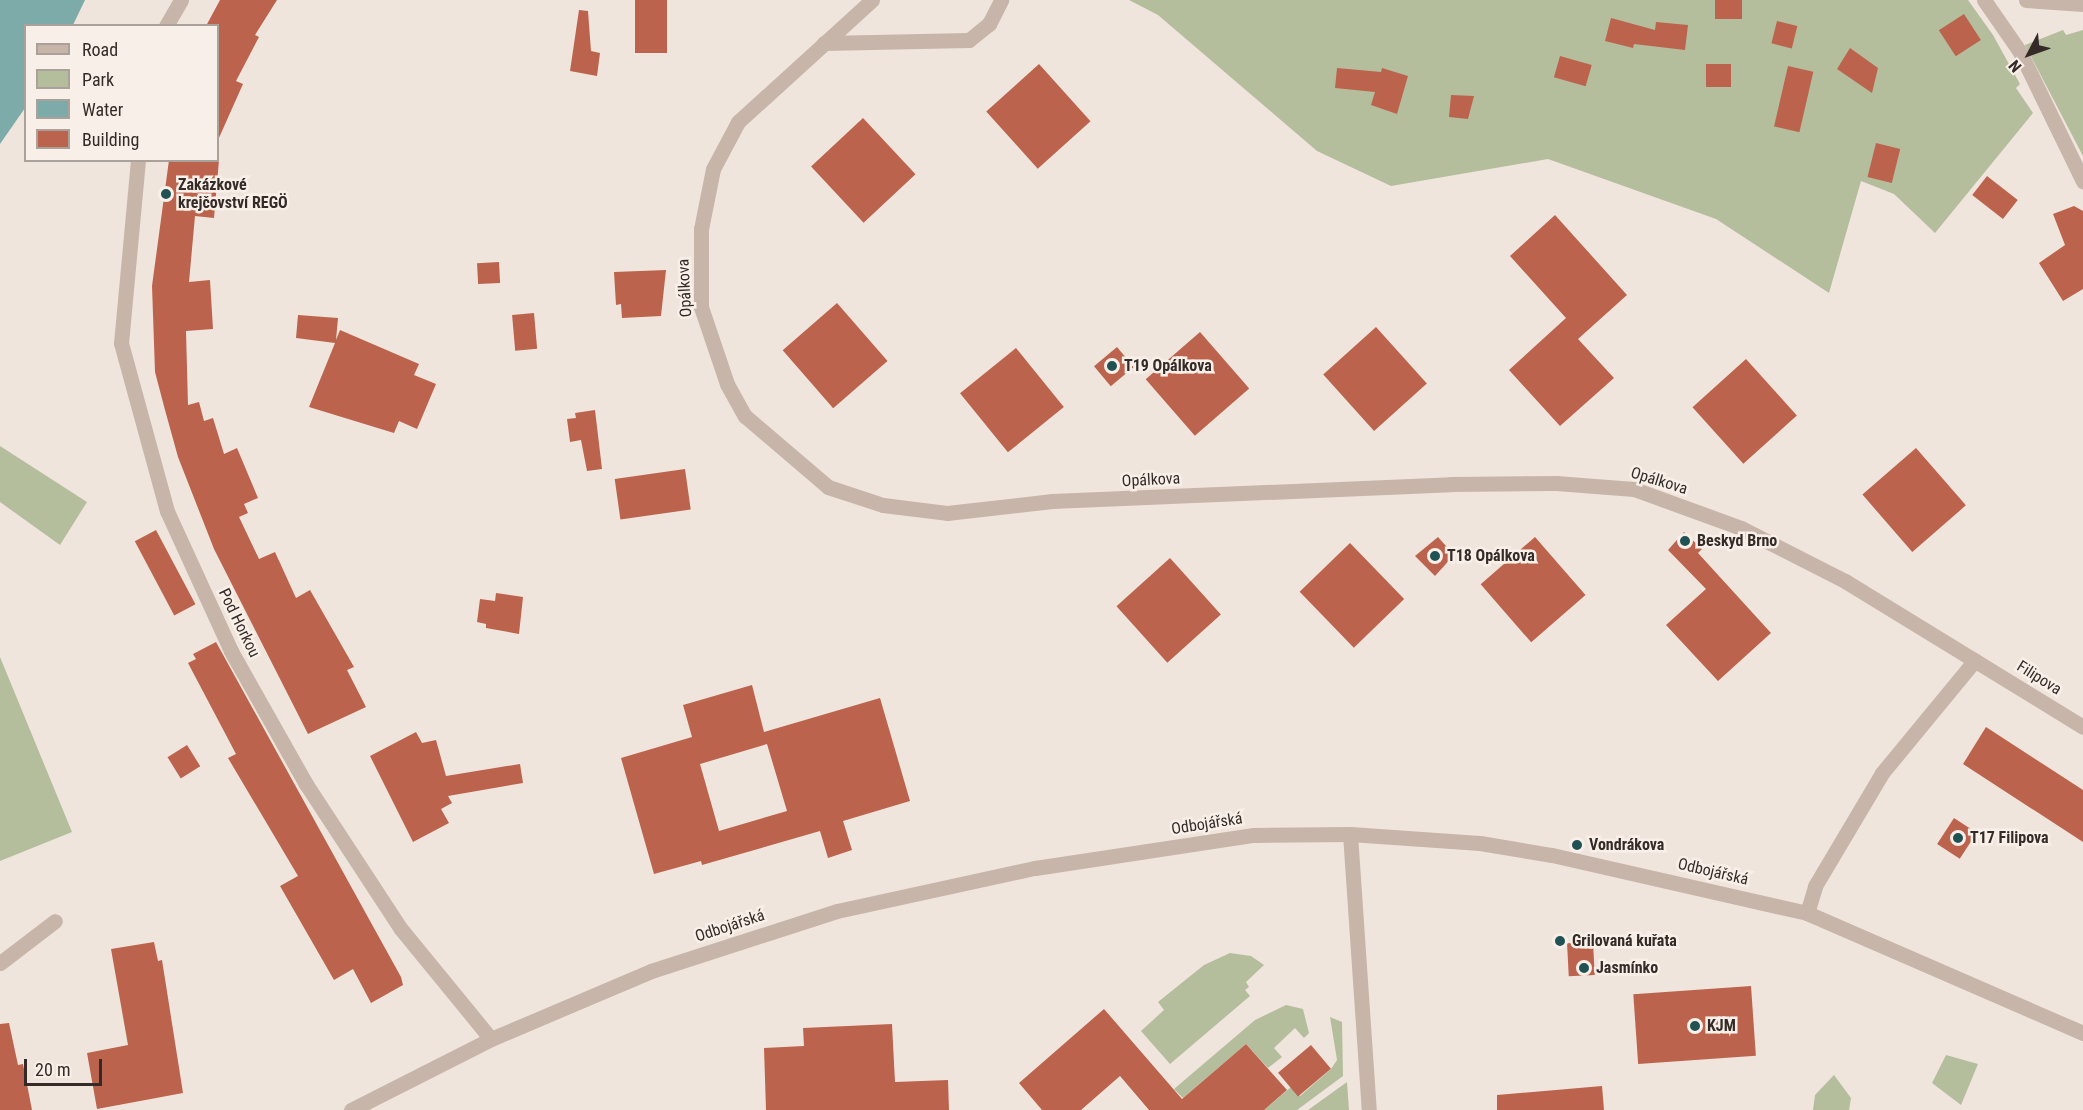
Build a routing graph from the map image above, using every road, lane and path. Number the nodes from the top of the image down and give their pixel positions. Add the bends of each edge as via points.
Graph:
1 (181, 0) edge
2 (872, 0) edge
3 (1001, 0) edge
4 (1984, 0) edge
5 (2026, 0) edge
6 (2075, 5) edge
7 (167, 24) edge
8 (824, 43) junction
9 (138, 162) edge
10 (2083, 181) edge
11 (1975, 660) junction
12 (2083, 727) edge
13 (1350, 834) junction
14 (1806, 913) junction
15 (55, 921) dead end
16 (0, 963) edge
17 (2083, 1033) edge
18 (491, 1039) junction
19 (377, 1103) edge
20 (351, 1110) edge
21 (1369, 1110) edge

1 - 7 street
2 - 8 street, Opálkova
3 - 8 street via 989,24 969,40
4 - 10 street via 2020,52
5 - 6 street
8 - 11 street, Opálkova via 738,122 713,169 701,229 701,307 710,343 745,416 828,487 883,505 947,513 1052,501 1385,486 1556,483 1634,489 1741,528 1845,581
9 - 18 street, Pod Horkou via 121,343 167,512 231,651 306,784 401,929
11 - 12 street, Filipova
11 - 14 street via 1882,773 1815,886
13 - 14 street, Odbojářská via 1480,843 1552,855
13 - 18 street, Odbojářská via 1242,837 1035,868 837,911 651,971
13 - 21 street
14 - 17 street, Odbojářská
15 - 16 street
18 - 19 street, Odbojářská
19 - 20 street, Odbojářská

